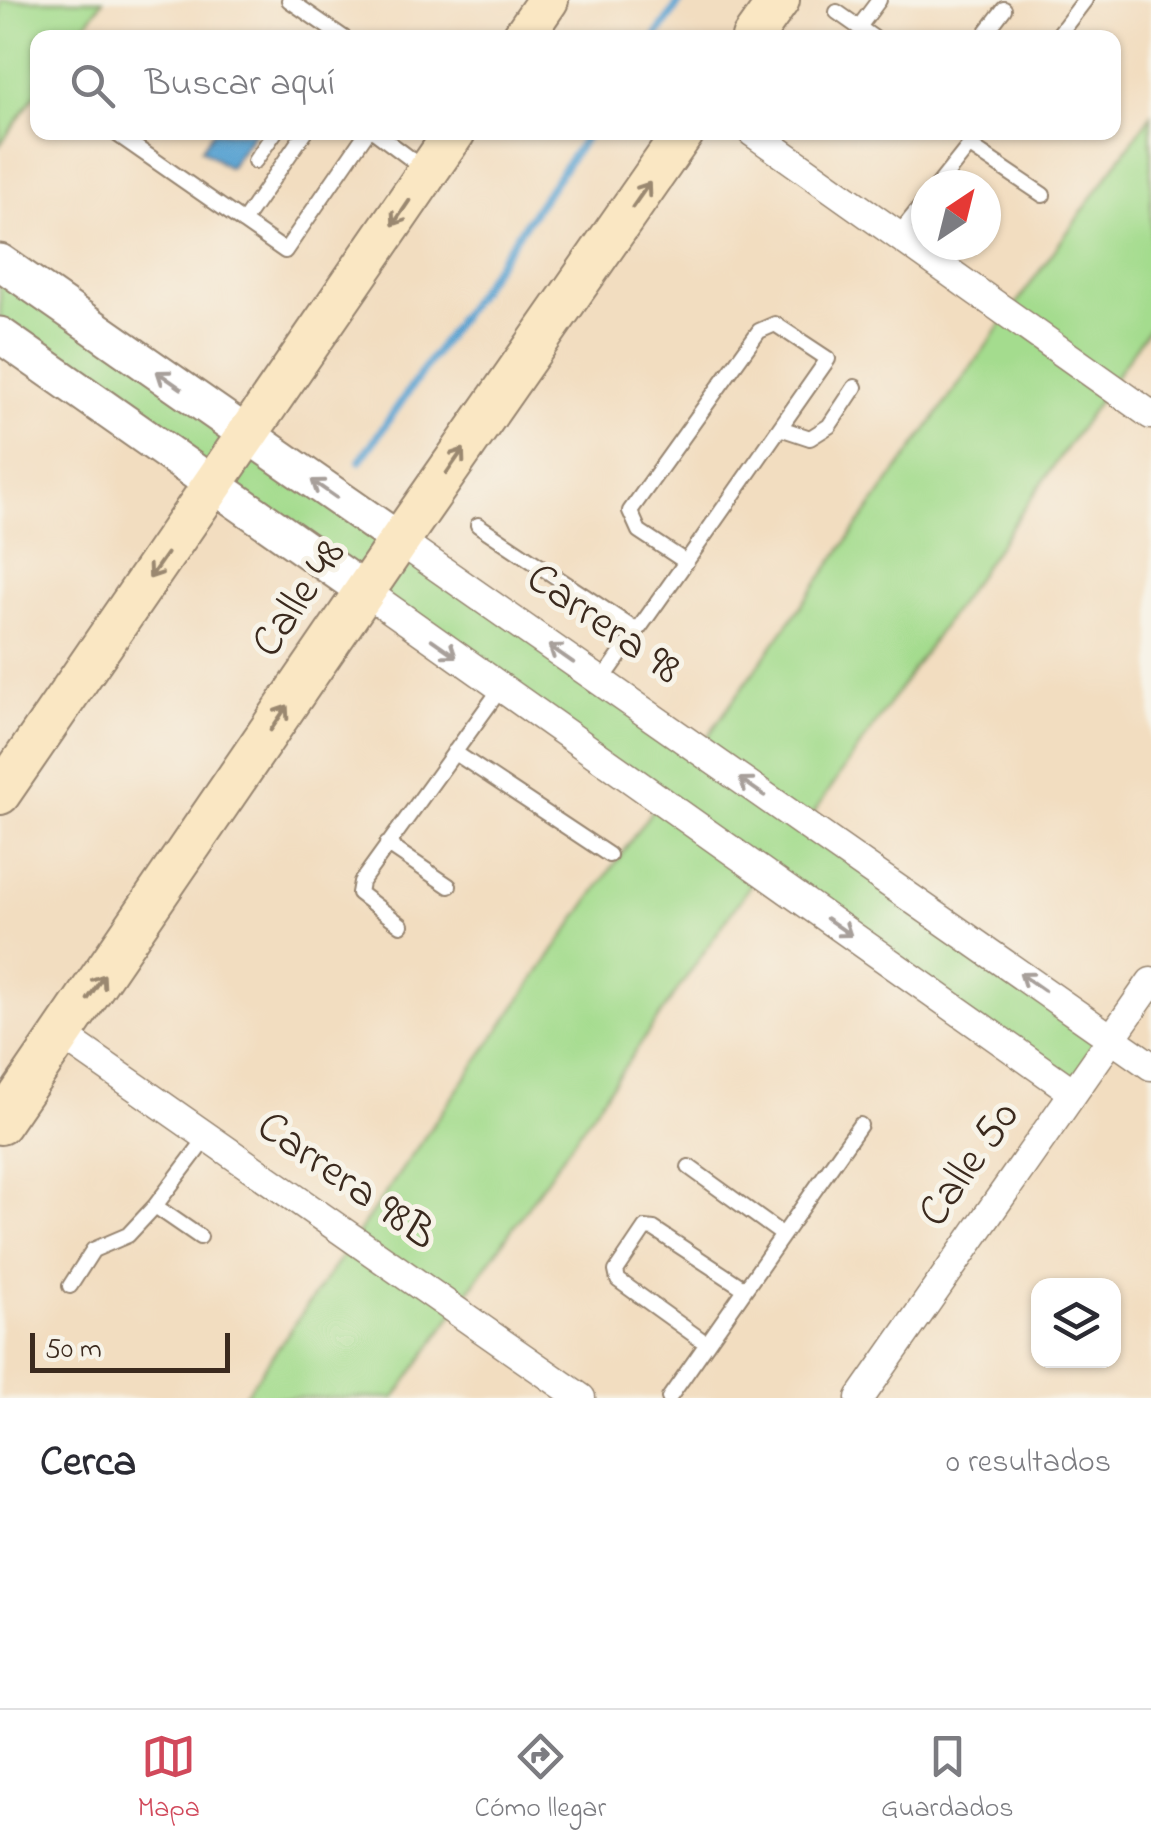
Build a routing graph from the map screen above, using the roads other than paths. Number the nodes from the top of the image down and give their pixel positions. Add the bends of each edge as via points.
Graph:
1 (289, 0) edge
2 (548, 0) edge
3 (779, 0) edge
4 (878, 0) edge
5 (1086, 0) edge
6 (1004, 9) dead end
7 (837, 12) dead end
8 (859, 27) junction
9 (332, 30) edge
10 (527, 30) edge
11 (758, 30) edge
12 (863, 30) edge
13 (988, 30) edge
14 (1062, 30) edge
15 (125, 140) edge
16 (269, 140) edge
17 (299, 140) edge
18 (362, 140) edge
19 (387, 140) edge
20 (450, 140) edge
21 (678, 140) edge
22 (763, 140) edge
23 (974, 140) edge
24 (970, 146) junction
25 (255, 161) dead end
26 (950, 170) edge
27 (429, 172) junction
28 (1043, 194) dead end
29 (911, 219) edge
30 (243, 222) junction
31 (897, 236) junction
32 (0, 262) edge
33 (0, 335) edge
34 (855, 387) dead end
35 (1151, 415) edge
36 (780, 428) junction
37 (248, 436) junction
38 (214, 486) junction
39 (478, 525) dead end
40 (400, 542) junction
41 (686, 562) junction
42 (365, 591) junction
43 (637, 631) junction
44 (601, 682) junction
45 (502, 688) junction
46 (454, 752) junction
47 (0, 794) edge
48 (387, 844) junction
49 (608, 855) dead end
50 (449, 886) dead end
51 (401, 925) dead end
52 (1151, 982) edge
53 (63, 1036) junction
54 (1112, 1038) junction
55 (1151, 1066) edge
56 (1073, 1092) junction
57 (0, 1124) edge
58 (860, 1125) dead end
59 (207, 1136) junction
60 (688, 1167) dead end
61 (156, 1206) junction
62 (783, 1234) junction
63 (200, 1237) dead end
64 (70, 1286) dead end
65 (745, 1289) junction
66 (707, 1344) junction
67 (564, 1393) edge
68 (669, 1398) edge
69 (860, 1398) edge

1 - 9 lane
2 - 10 main road
3 - 11 main road
4 - 8 lane
5 - 14 lane
6 - 13 lane
7 - 8 lane
8 - 12 lane
15 - 30 lane
16 - 25 lane
17 - 30 lane
18 - 30 lane via 286,251
19 - 27 lane
20 - 27 main road
40 -> 21 main road, Calle 48
22 - 31 street
23 - 24 lane
24 - 26 lane
24 - 28 lane
27 -> 37 main road
29 - 31 lane
31 - 35 street
37 -> 32 street, Carrera 98
33 - 38 street
34 - 36 lane via 830,426 810,438
36 - 41 lane
36 - 41 lane via 828,359 775,324 759,332 630,510 638,531
37 - 38 main road
40 -> 37 street, Carrera 98
38 - 42 street
38 -> 47 main road
39 - 43 lane
40 - 42 main road, Calle 48
44 -> 40 street, Carrera 98
41 - 43 lane
42 -> 45 street
53 -> 42 main road, Calle 48
43 - 44 lane
54 -> 44 street, Carrera 98
45 - 46 lane
45 -> 56 street
46 - 48 lane
46 - 49 lane
48 - 50 lane
48 - 51 lane via 359,893
52 - 54 street, Calle 50
53 - 57 main road, Calle 48
53 - 59 street, Carrera 98B
54 - 55 street, Carrera 98
54 - 56 street, Calle 50
56 - 69 street, Calle 50
58 - 62 lane
59 - 61 lane
59 - 67 street, Carrera 98B
60 - 62 lane
61 - 63 lane
61 - 64 lane via 128,1236 92,1250
62 - 65 lane
65 - 66 lane
65 - 66 lane via 645,1228 616,1271 618,1280
66 - 68 lane

